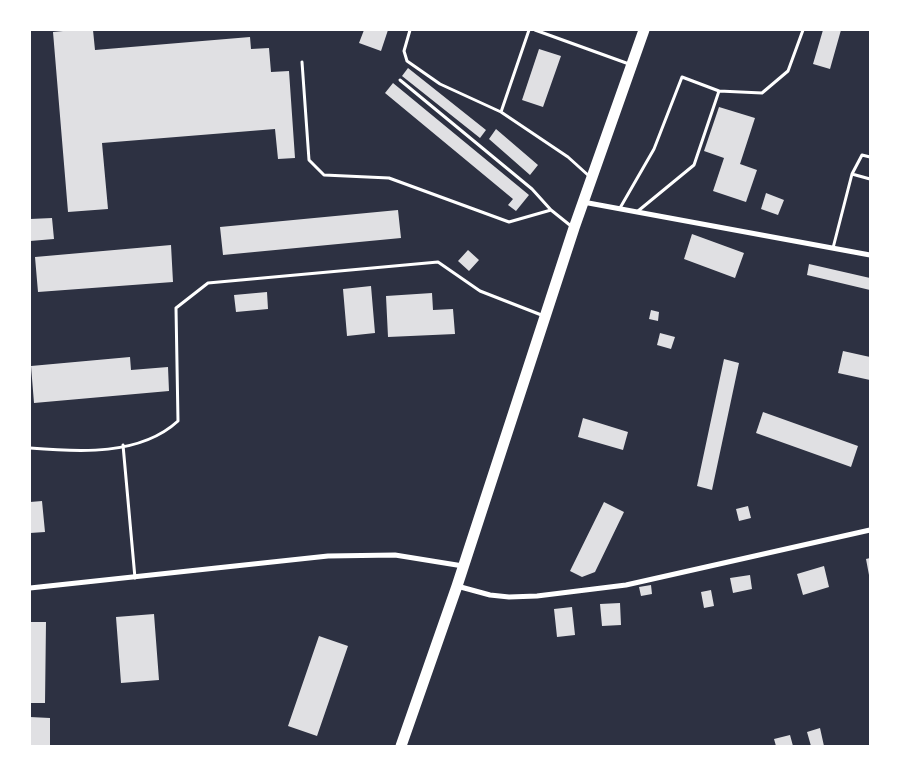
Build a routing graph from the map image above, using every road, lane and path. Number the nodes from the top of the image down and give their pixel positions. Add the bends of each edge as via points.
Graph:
1 (410, 30) edge
2 (529, 30) edge
3 (535, 30) edge
4 (644, 30) edge
5 (803, 30) edge
6 (302, 62) dead end
7 (632, 65) junction
8 (400, 80) dead end
9 (718, 91) junction
10 (501, 112) junction
11 (870, 157) edge
12 (852, 174) junction
13 (591, 178) junction
14 (870, 179) edge
15 (583, 202) junction
16 (620, 209) junction
17 (551, 210) junction
18 (637, 212) junction
19 (574, 228) junction
20 (833, 248) junction
21 (870, 255) edge
22 (545, 316) junction
23 (123, 446) junction
24 (30, 448) edge
25 (870, 530) edge
26 (463, 566) junction
27 (135, 578) junction
28 (457, 586) junction
29 (30, 588) edge
30 (401, 746) edge

1 - 10 lane via 404,52 407,62 440,84
2 - 10 lane
3 - 7 lane
4 - 7 highway
5 - 9 lane via 788,71 762,93
6 - 17 lane via 309,160 324,175 389,178 509,222
7 - 13 highway
8 - 17 lane via 532,189
9 - 16 lane via 682,78 654,149
9 - 18 lane via 694,165
10 - 13 lane via 568,157
11 - 12 lane via 862,155
12 - 14 lane
12 - 20 lane
13 - 15 highway
15 - 16 street
15 - 19 highway
16 - 18 street
17 - 19 lane
18 - 20 street
19 - 22 highway
20 - 21 street
22 - 23 lane via 480,291 438,262 208,283 176,308 178,421 152,440
22 - 26 highway
23 - 24 lane via 66,451
23 - 27 lane
25 - 28 street via 626,585 509,597
26 - 27 street via 395,555 328,556
26 - 28 highway
27 - 29 street
28 - 30 highway

